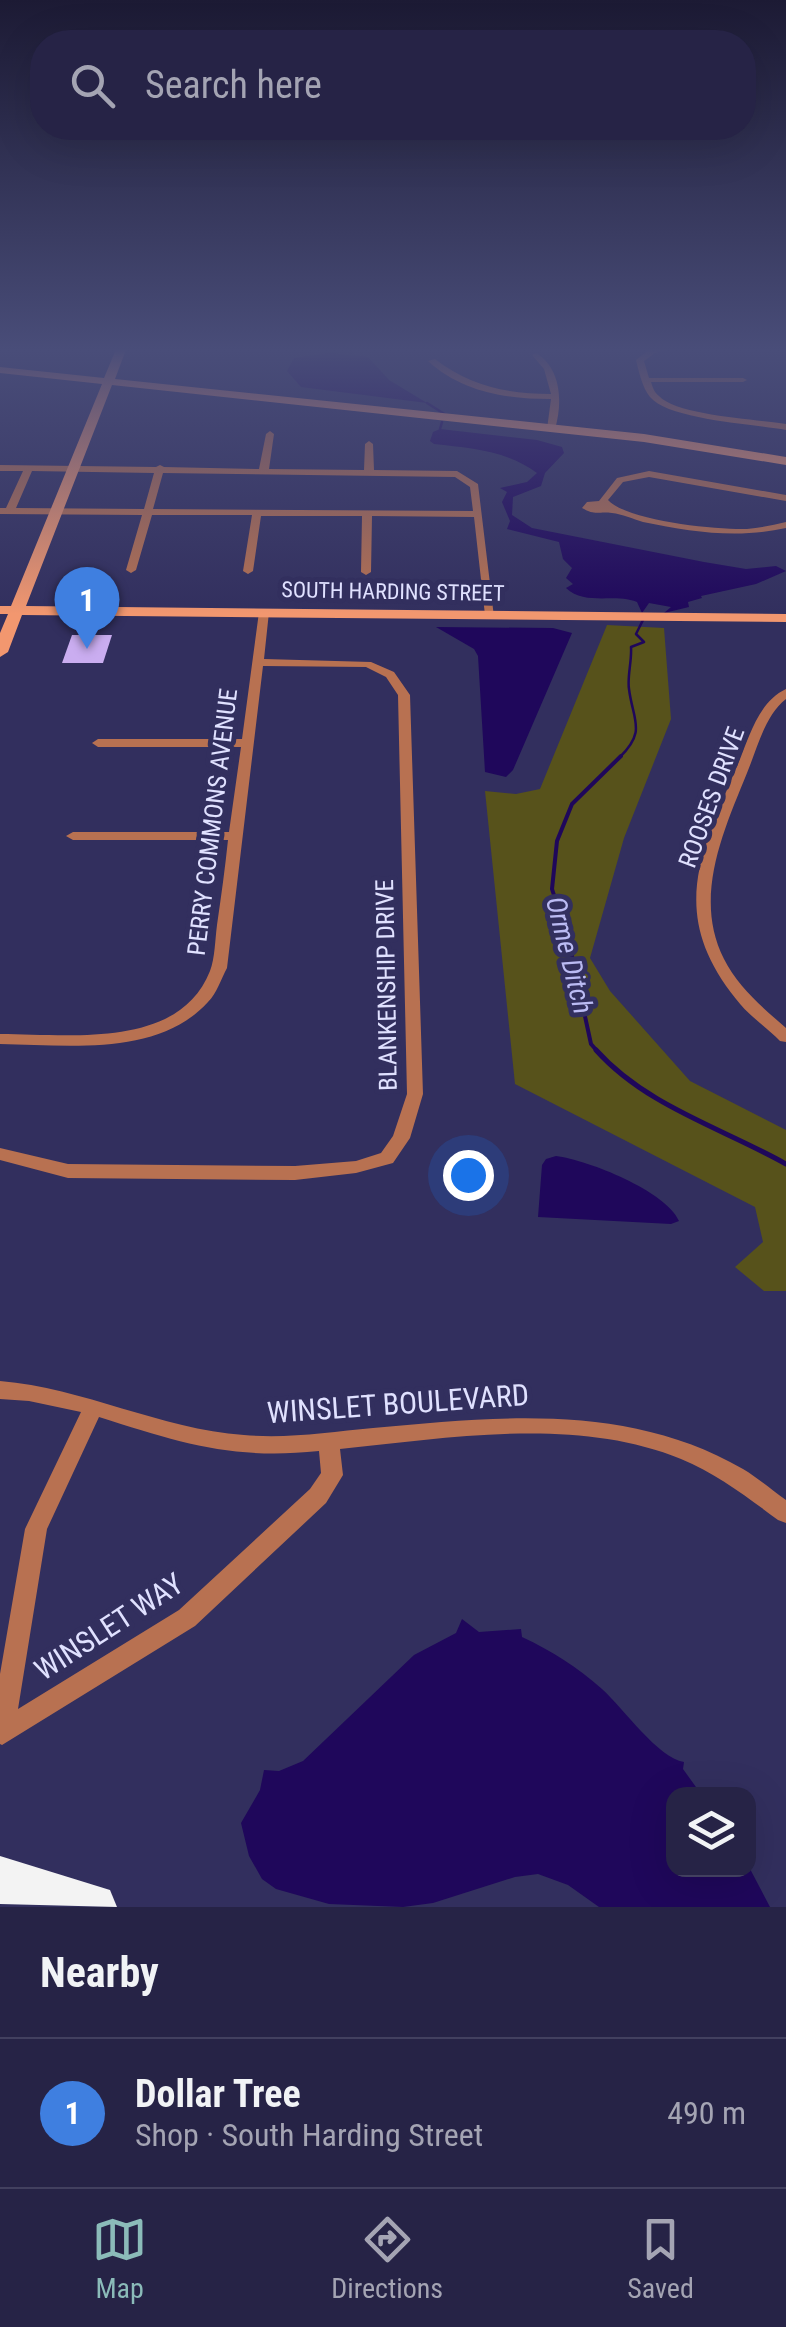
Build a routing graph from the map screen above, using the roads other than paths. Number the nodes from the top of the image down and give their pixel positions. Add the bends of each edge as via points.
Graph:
1 (87, 436) edge
2 (270, 436) edge
3 (619, 436) edge
4 (369, 444) dead end
5 (786, 461) edge
6 (0, 468) edge
7 (29, 468) junction
8 (74, 468) junction
9 (160, 468) junction
10 (264, 469) junction
11 (369, 470) junction
12 (786, 498) edge
13 (5, 510) edge
14 (57, 510) junction
15 (147, 511) junction
16 (257, 512) junction
17 (367, 513) junction
18 (478, 514) junction
19 (786, 526) edge
20 (130, 570) dead end
21 (248, 571) dead end
22 (366, 572) dead end
23 (0, 610) edge
24 (17, 610) junction
25 (264, 612) junction
26 (490, 615) junction
27 (786, 618) edge
28 (0, 652) edge
29 (258, 662) junction
30 (786, 693) edge
31 (246, 742) junction
32 (98, 744) dead end
33 (72, 836) dead end
34 (234, 836) junction
35 (786, 1036) edge
36 (1, 1042) edge
37 (0, 1154) edge
38 (0, 1390) edge
39 (92, 1408) junction
40 (329, 1440) junction
41 (786, 1513) edge
42 (0, 1880) edge
43 (93, 1907) edge

1 - 8 main road
2 - 10 street
3 - 5 main road
4 - 11 street
6 - 7 street
7 - 8 street
7 - 13 street
8 - 9 street
8 - 14 main road
9 - 10 street
9 - 15 street
10 - 11 street
11 - 18 street via 460,475 474,483
12 - 19 street via 644,474 629,476 605,496 608,506 734,535
13 - 14 street
14 - 15 street
14 - 24 main road
15 - 16 street
15 - 20 street
16 - 17 street
16 - 21 street
17 - 18 street
17 - 22 street
18 - 26 street
23 - 24 main road, SOUTH HARDING STREET
24 - 25 main road, SOUTH HARDING STREET
24 - 28 main road
25 - 26 main road, SOUTH HARDING STREET
25 - 29 street, PERRY COMMONS AVENUE
26 - 27 main road, SOUTH HARDING STREET
29 - 31 street, PERRY COMMONS AVENUE
29 - 37 street, BLANKENSHIP DRIVE via 385,668 404,695 414,1094 401,1138 387,1158 323,1172 68,1170
30 - 35 street, ROOSES DRIVE via 763,720 707,860 701,926 734,988
31 - 32 street
31 - 34 street, PERRY COMMONS AVENUE
33 - 34 street
34 - 36 street, PERRY COMMONS AVENUE via 219,968 198,1007 133,1035
38 - 39 street, WINSLET BOULEVARD via 51,1394
39 - 40 street, WINSLET BOULEVARD via 231,1444
39 - 40 street, WINSLET WAY via 36,1529 2,1733 187,1618 318,1496 332,1475
40 - 41 street, WINSLET BOULEVARD via 518,1423 588,1426 708,1462 760,1490
42 - 43 highway

